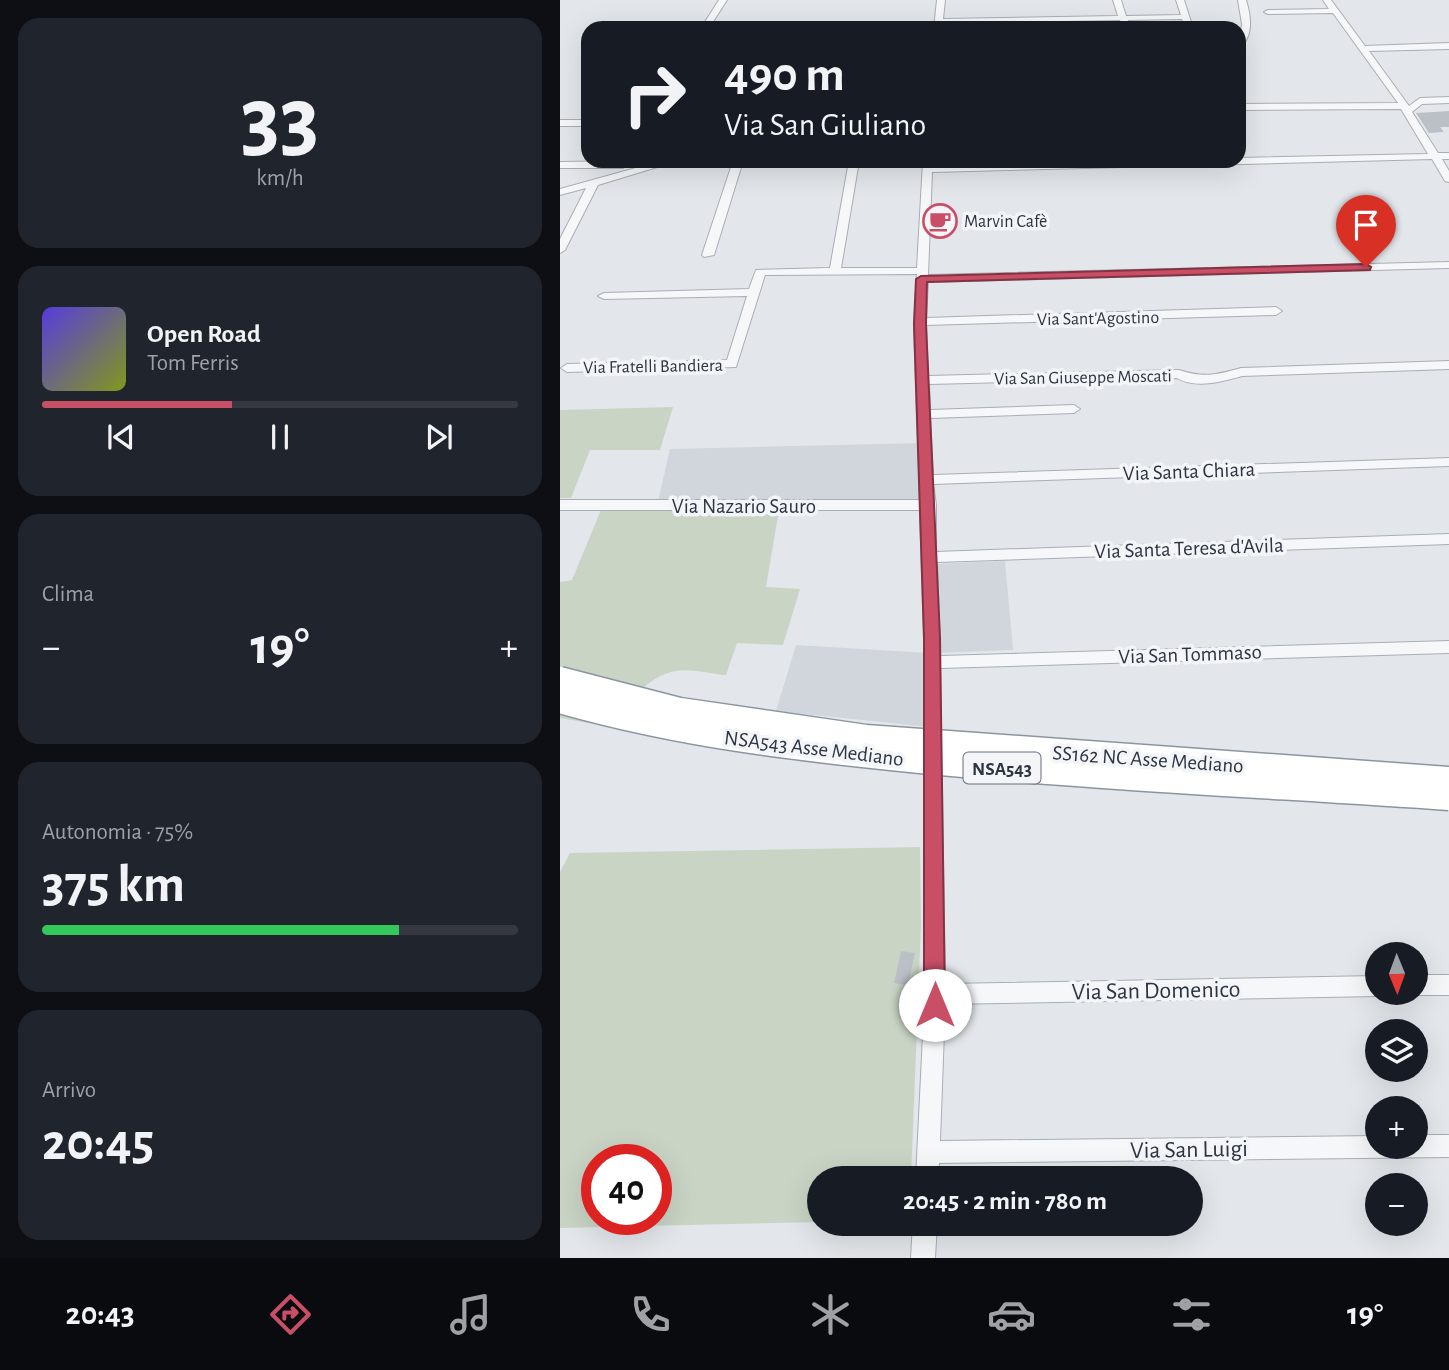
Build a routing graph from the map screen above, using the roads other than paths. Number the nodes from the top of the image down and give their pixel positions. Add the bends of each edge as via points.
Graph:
1 (723, 0) edge
2 (941, 0) edge
3 (1116, 0) edge
4 (1180, 0) edge
5 (1242, 0) edge
6 (1327, 0) edge
7 (1335, 11) junction
8 (1268, 12) dead end
9 (1186, 17) junction
10 (1124, 18) junction
11 (710, 21) edge
12 (938, 21) edge
13 (1031, 21) edge
14 (1125, 21) edge
15 (1187, 21) edge
16 (1244, 21) edge
17 (1449, 46) edge
18 (1362, 49) junction
19 (1391, 87) junction
20 (1423, 100) junction
21 (1449, 100) edge
22 (1403, 106) junction
23 (1246, 107) edge
24 (560, 123) edge
25 (581, 123) edge
26 (1433, 156) junction
27 (1449, 156) edge
28 (1246, 161) edge
29 (560, 165) edge
30 (581, 165) edge
31 (647, 168) edge
32 (736, 168) edge
33 (853, 168) edge
34 (928, 168) edge
35 (1449, 179) edge
36 (594, 183) junction
37 (560, 192) edge
38 (561, 247) edge
39 (708, 255) dead end
40 (1449, 265) edge
41 (835, 272) junction
42 (921, 275) junction
43 (754, 292) junction
44 (604, 296) dead end
45 (1276, 311) dead end
46 (920, 322) junction
47 (1449, 365) edge
48 (567, 368) dead end
49 (923, 380) junction
50 (1074, 409) dead end
51 (925, 414) junction
52 (1449, 462) edge
53 (928, 480) junction
54 (560, 505) edge
55 (929, 505) junction
56 (1449, 538) edge
57 (930, 557) junction
58 (1449, 647) edge
59 (932, 662) junction
60 (560, 679) edge
61 (560, 701) edge
62 (1449, 779) edge
63 (1449, 798) edge
64 (1428, 985) edge
65 (1449, 985) edge
66 (1365, 986) edge
67 (935, 994) junction
68 (1449, 1146) edge
69 (928, 1152) junction
70 (927, 1166) edge
71 (924, 1236) edge
72 (923, 1258) edge

1 - 11 street
2 - 12 street
3 - 10 street
4 - 9 street
5 - 16 street
6 - 7 street
7 - 8 street
7 - 18 street
9 - 10 street
9 - 15 street
10 - 13 street
10 - 14 street
17 - 18 street
18 - 19 street
19 - 20 street
19 - 22 street
20 - 21 street
20 - 22 street
22 - 23 street via 1323,101
22 - 26 street
24 - 25 street
26 - 27 street
26 - 28 street
26 - 35 street
29 - 30 street
31 - 36 street
32 - 39 street
33 - 41 street
34 - 42 street
36 - 37 street
36 - 38 street
40 - 42 street, Via Fratelli Bandiera
41 - 42 street, Via Fratelli Bandiera
41 - 43 street, Via Fratelli Bandiera via 760,272
42 - 46 street
43 - 44 street
43 - 48 street, Via Fratelli Bandiera via 732,364
45 - 46 street, Via Sant'Agostino
46 - 49 street
47 - 49 street, Via San Giuseppe Moscati via 1241,372 1217,379 1188,379 1179,374
49 - 51 street
50 - 51 street
51 - 53 street
52 - 53 street, Via Santa Chiara
53 - 55 street
54 - 55 street, Via Nazario Sauro
55 - 57 street
56 - 57 street, Via Santa Teresa d'Avila
57 - 59 street
58 - 59 street, Via San Tommaso
59 - 67 street
60 - 62 highway, SS162 NC Asse Mediano, bridge via 671,707 779,727 963,746
61 - 63 highway, NSA543 Asse Mediano / NSA543, bridge via 665,727 784,747 952,764
64 - 65 street
66 - 67 street, Via San Domenico
67 - 69 street
68 - 69 street, Via San Luigi
69 - 70 street
71 - 72 street

